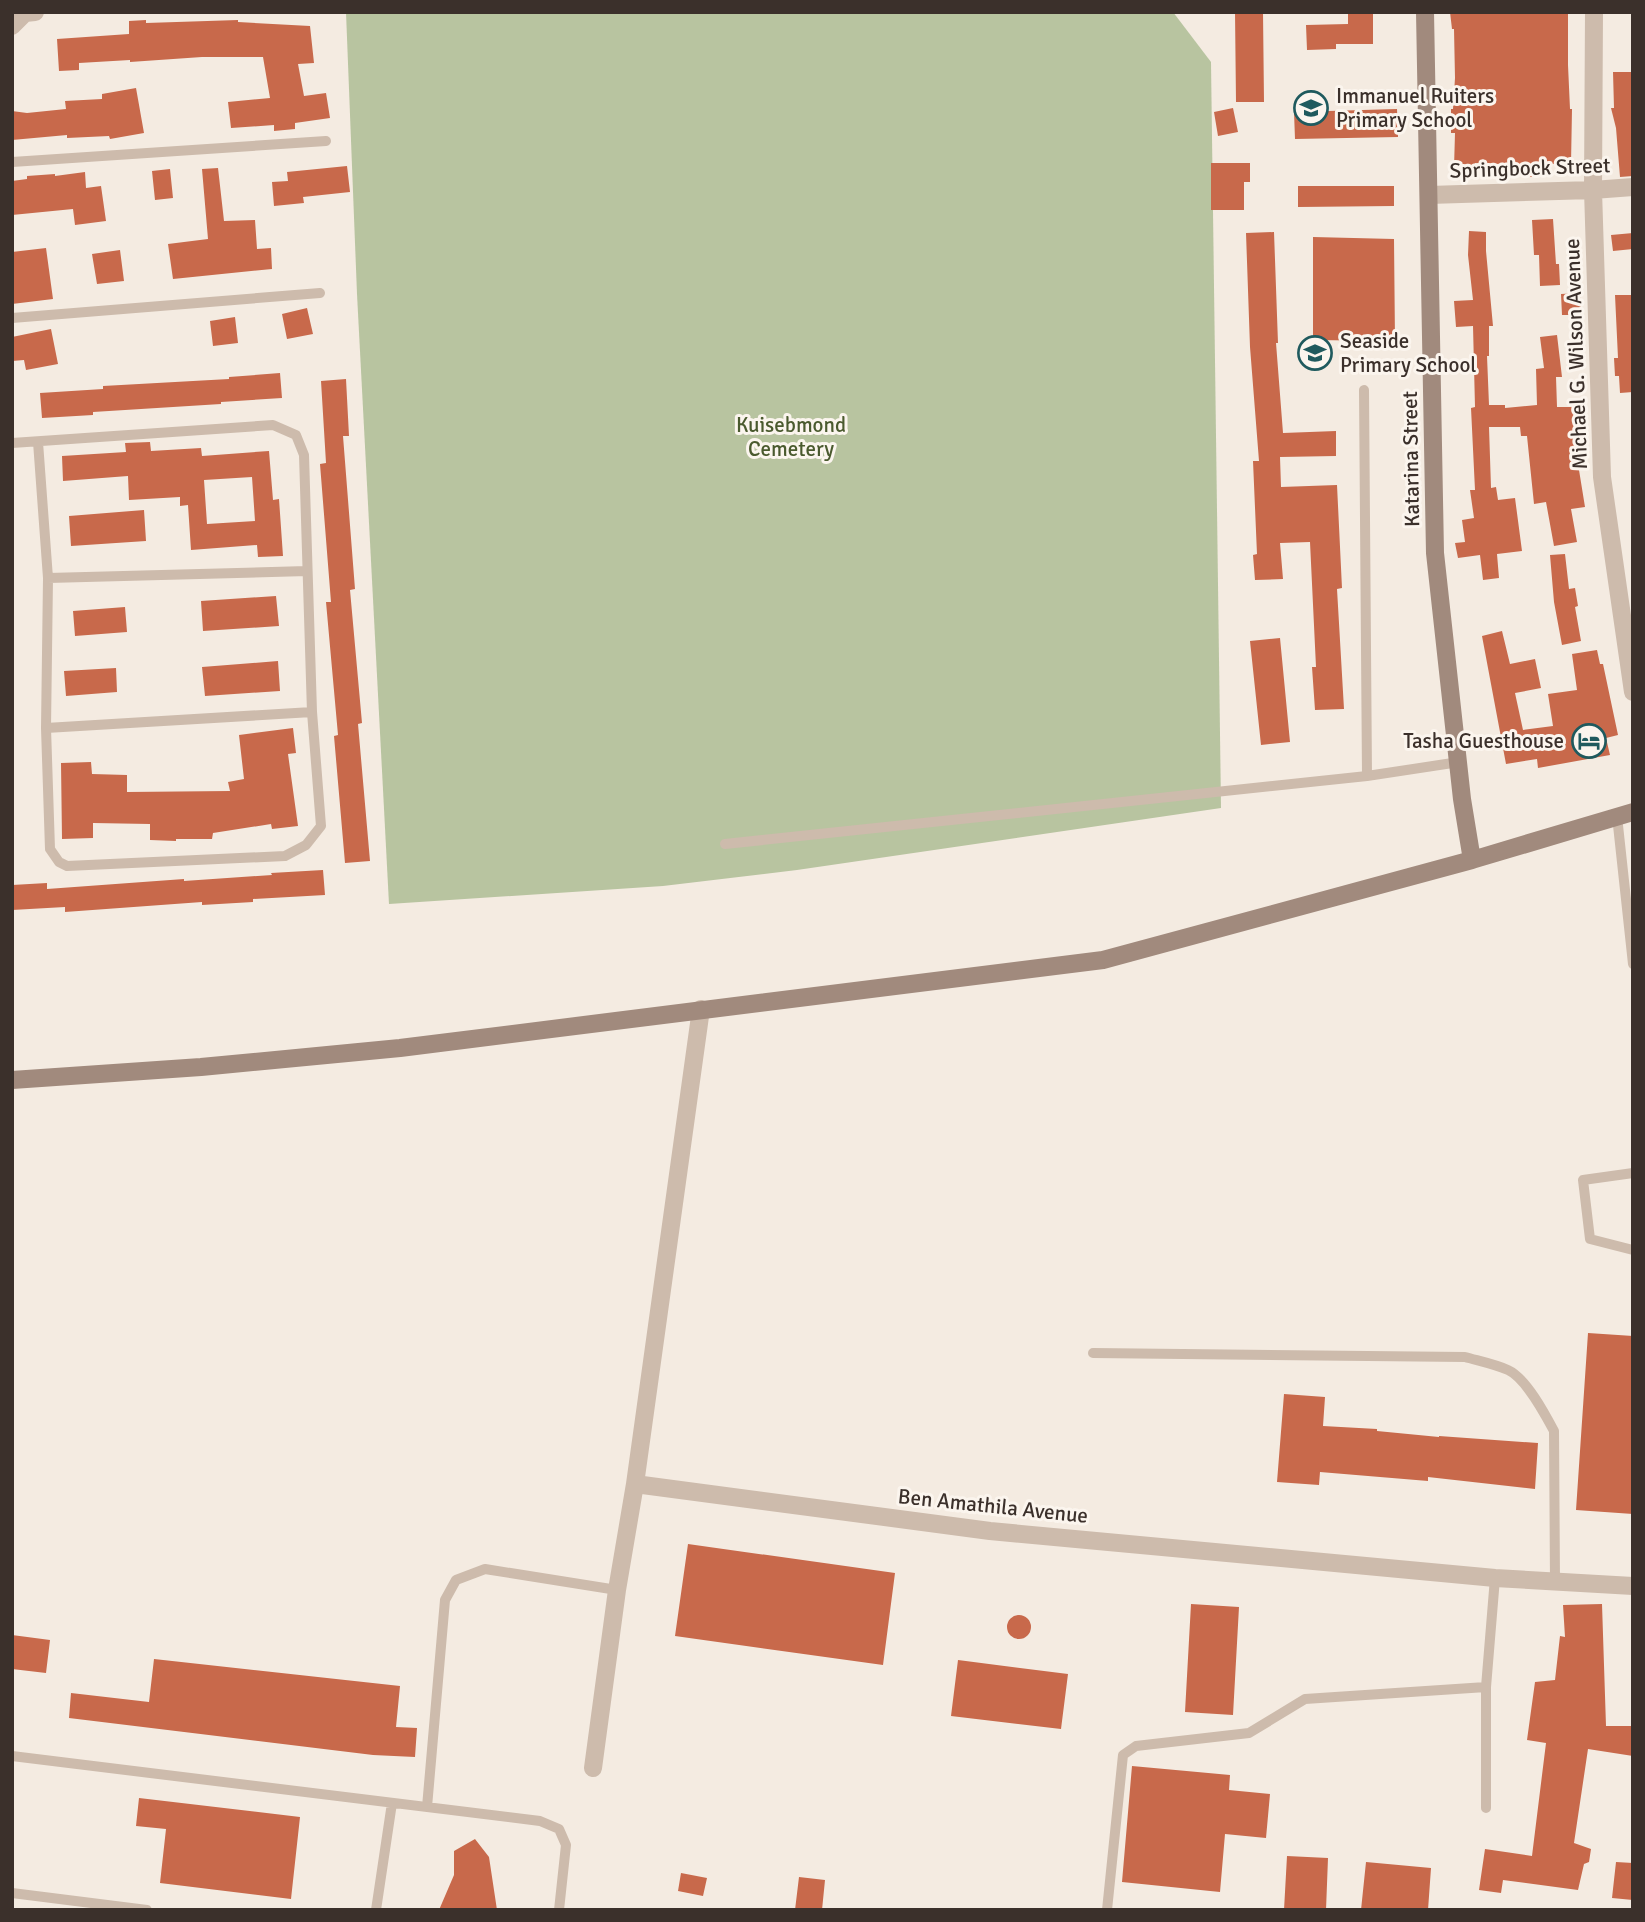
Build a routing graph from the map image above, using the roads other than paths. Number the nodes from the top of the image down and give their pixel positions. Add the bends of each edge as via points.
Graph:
1 (35, 12) edge
2 (1425, 12) edge
3 (1594, 12) edge
4 (12, 26) edge
5 (326, 141) dead end
6 (12, 162) edge
7 (1633, 187) edge
8 (1593, 190) junction
9 (1429, 195) junction
10 (320, 293) dead end
11 (12, 318) edge
12 (1364, 390) dead end
13 (38, 442) junction
14 (12, 443) edge
15 (307, 571) junction
16 (48, 578) junction
17 (1633, 692) edge
18 (312, 712) junction
19 (46, 728) junction
20 (1459, 762) junction
21 (1367, 776) junction
22 (1625, 814) edge
23 (725, 844) dead end
24 (1472, 860) junction
25 (1633, 964) edge
26 (701, 1009) junction
27 (12, 1080) edge
28 (1633, 1173) edge
29 (1633, 1250) edge
30 (1093, 1353) dead end
31 (635, 1484) junction
32 (1495, 1578) junction
33 (1555, 1582) junction
34 (1633, 1586) edge
35 (617, 1590) junction
36 (1486, 1687) junction
37 (12, 1756) edge
38 (593, 1768) dead end
39 (392, 1803) junction
40 (427, 1807) junction
41 (1486, 1808) dead end
42 (12, 1893) edge
43 (147, 1910) edge
44 (376, 1910) edge
45 (559, 1910) edge
46 (1107, 1910) edge

1 - 4 street via 25,13
2 - 9 street, Katarina Street
3 - 8 street, Michael G. Wilson Avenue
5 - 6 lane
7 - 8 street, Springbock Street
8 - 9 street, Springbock Street
8 - 17 street, Michael G. Wilson Avenue via 1602,477
9 - 20 street, Katarina Street via 1435,553
10 - 11 lane
12 - 21 lane
13 - 14 lane
13 - 15 lane via 273,425 296,435 304,455
13 - 16 lane
15 - 16 lane
15 - 18 lane
16 - 19 lane
18 - 19 lane
18 - 19 lane via 321,826 306,845 285,856 67,866 59,862 50,849
20 - 21 lane
20 - 24 street, Katarina Street
21 - 23 lane
22 - 24 street
22 - 25 lane
24 - 26 street via 1103,960
26 - 27 street via 387,1049
26 - 31 street
28 - 29 lane via 1583,1181 1590,1239
30 - 33 lane via 1465,1357 1511,1371 1530,1391 1554,1431
31 - 32 street, Ben Amathila Avenue via 990,1531
31 - 35 street
32 - 33 street, Ben Amathila Avenue
32 - 36 lane
33 - 34 street, Ben Amathila Avenue
35 - 38 street
35 - 40 lane via 485,1569 456,1580 445,1600
36 - 41 lane
36 - 46 lane via 1305,1699 1249,1733 1136,1746 1123,1755
37 - 39 lane
39 - 40 lane
39 - 44 lane
40 - 45 lane via 540,1821 559,1829 566,1845
42 - 43 lane

